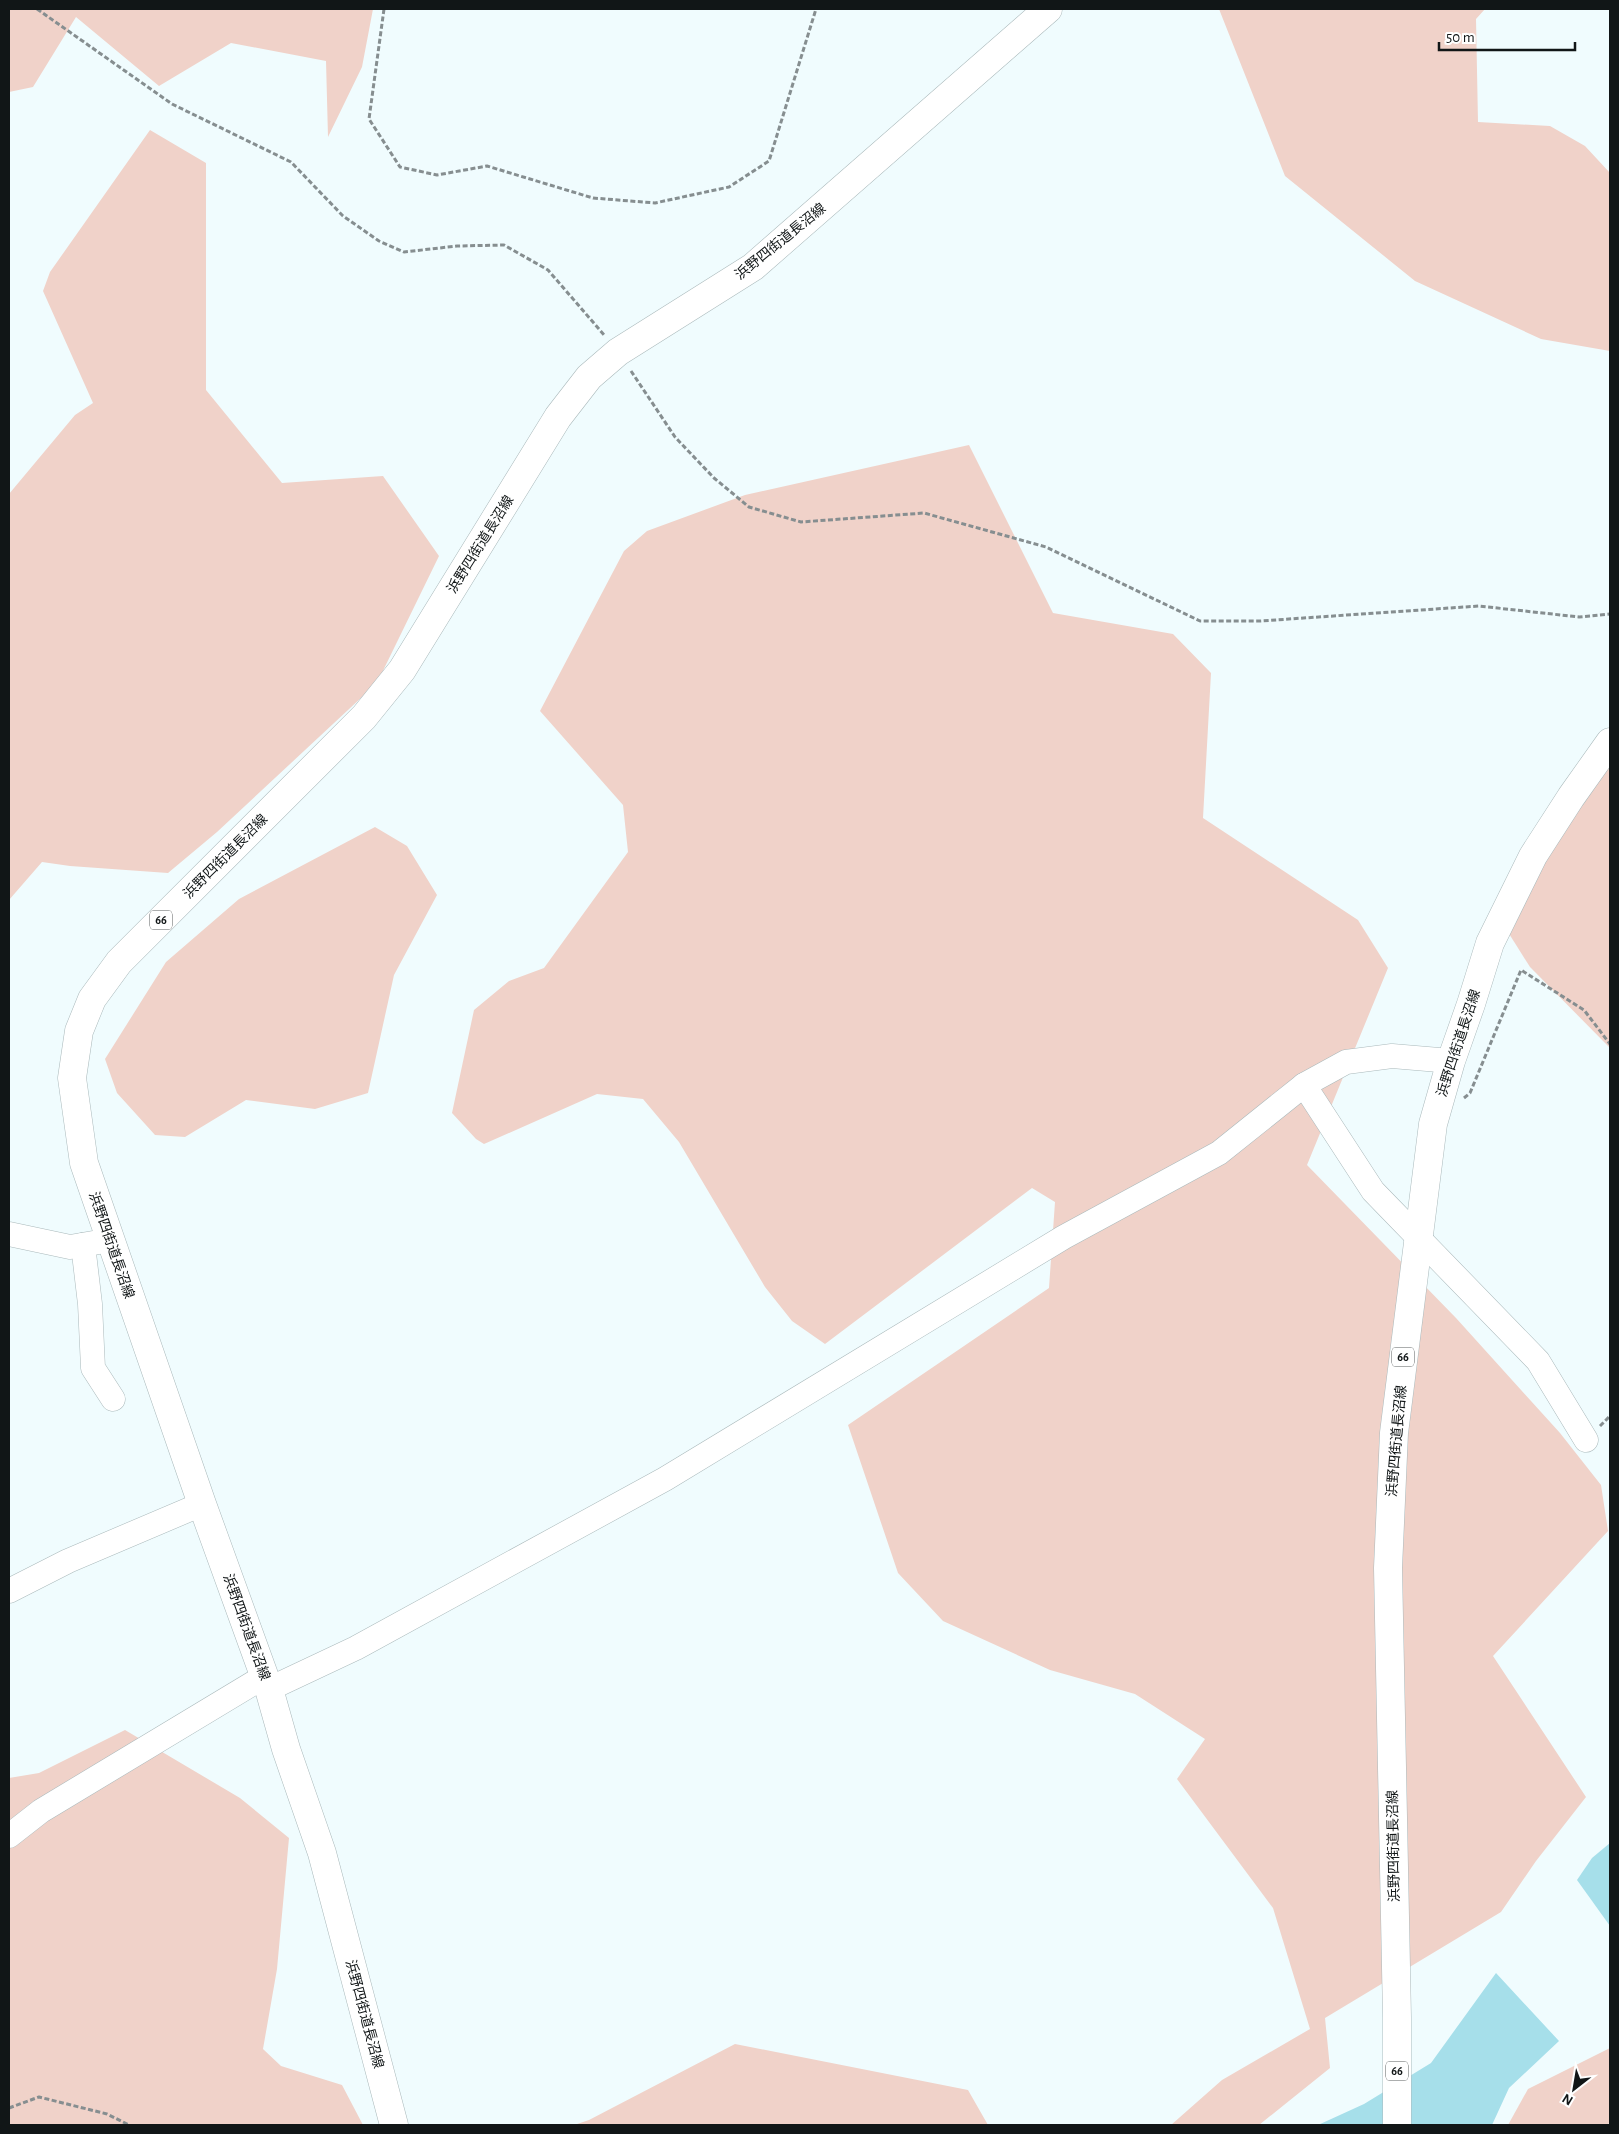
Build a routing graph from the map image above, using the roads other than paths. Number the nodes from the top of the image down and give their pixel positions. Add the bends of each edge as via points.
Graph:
1 (1048, 9) edge
2 (1610, 742) edge
3 (1451, 1061) junction
4 (1304, 1085) junction
5 (9, 1234) edge
6 (1418, 1238) junction
7 (110, 1240) junction
8 (83, 1245) junction
9 (113, 1399) dead end
10 (1586, 1440) dead end
11 (202, 1504) junction
12 (9, 1592) edge
13 (267, 1682) junction
14 (9, 1836) edge
15 (394, 2125) edge
16 (1397, 2125) edge

1 - 7 main road, 浜野四街道長沼線 / 66 via 753,267 618,352 589,377 558,417 402,670 364,717 119,962 92,999 78,1031 72,1078 84,1163
2 - 3 main road, 浜野四街道長沼線 / 66 via 1571,797 1524,874 1490,943
3 - 4 street via 1392,1056 1346,1062
3 - 6 main road, 浜野四街道長沼線 / 66 via 1433,1124
4 - 6 street via 1372,1191
4 - 13 street via 1218,1153 1064,1237 665,1479 356,1648
5 - 8 street via 70,1247
6 - 10 street via 1538,1361
6 - 16 main road, 浜野四街道長沼線 / 66 via 1394,1433 1388,1568
7 - 8 street
7 - 11 main road, 浜野四街道長沼線 / 66
8 - 9 street via 93,1368
11 - 12 street via 68,1561
11 - 13 main road, 浜野四街道長沼線 / 66
13 - 14 street via 41,1811
13 - 15 main road, 浜野四街道長沼線 / 66 via 322,1853

